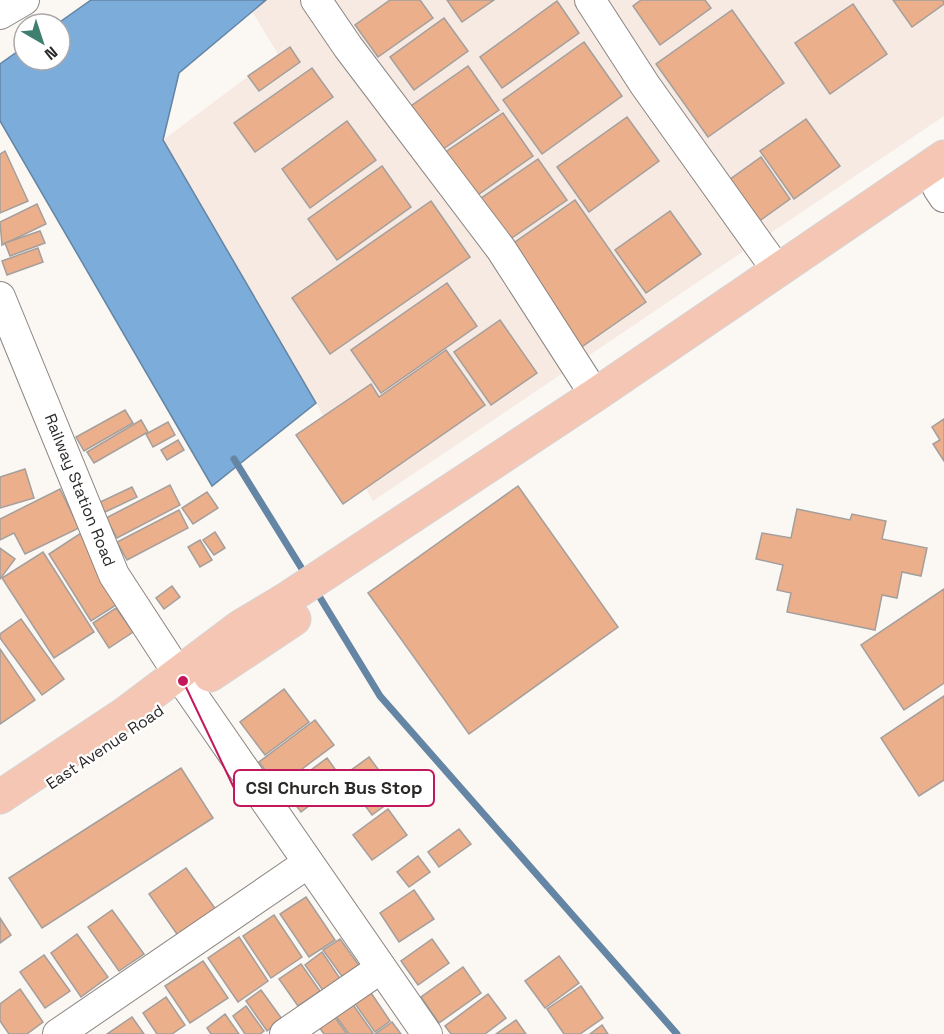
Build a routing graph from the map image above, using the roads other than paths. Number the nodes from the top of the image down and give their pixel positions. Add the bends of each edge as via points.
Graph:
1 (24, 0) edge
2 (316, 0) edge
3 (590, 0) edge
4 (0, 14) edge
5 (939, 179) edge
6 (777, 270) junction
7 (0, 297) edge
8 (595, 395) junction
9 (358, 564) junction
10 (183, 681) junction
11 (0, 797) edge
12 (0, 818) edge
13 (308, 862) junction
14 (381, 968) junction
15 (58, 1034) edge
16 (285, 1034) edge
17 (427, 1034) edge

1 - 4 street
2 - 8 street via 501,249
3 - 6 street via 645,85
5 - 6 main road
5 - 9 main road via 606,412
6 - 8 main road
7 - 10 street, Railway Station Road via 114,575
8 - 9 main road
9 - 10 main road, East Avenue Road
10 - 11 main road, East Avenue Road via 126,713
10 - 12 main road, East Avenue Road via 145,722
10 - 13 street, Railway Station Road
13 - 14 street, Railway Station Road
13 - 15 street
14 - 16 street
14 - 17 street, Railway Station Road

